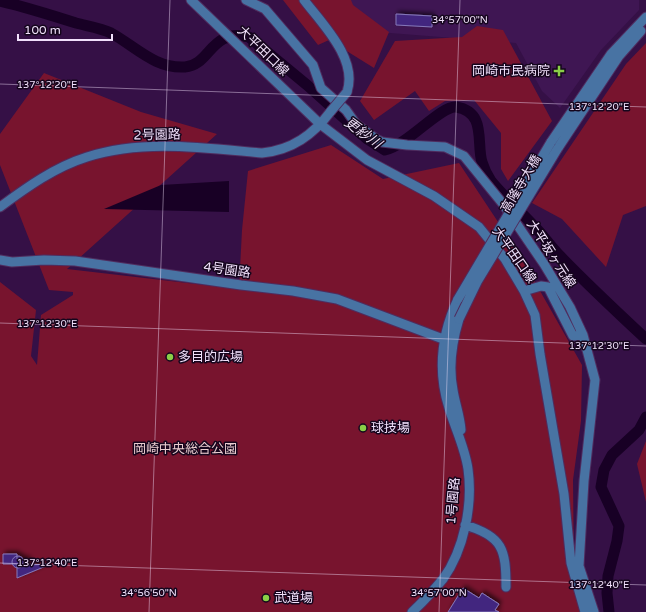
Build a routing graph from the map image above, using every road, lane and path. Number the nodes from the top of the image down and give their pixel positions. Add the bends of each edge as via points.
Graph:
1 (191, 0) edge
2 (246, 0) edge
3 (304, 0) edge
4 (646, 17) edge
5 (646, 26) edge
6 (320, 124) junction
7 (555, 145) junction
8 (0, 207) edge
9 (0, 260) edge
10 (524, 291) junction
11 (450, 317) joint
12 (583, 335) junction
13 (443, 339) junction
14 (463, 451) junction
15 (465, 525) junction
16 (506, 587) dead end
17 (584, 611) edge
18 (412, 612) edge
19 (594, 612) edge

1 - 6 street, 大平田口線
2 - 12 street, 大平坂ヶ元線 via 265,9 313,65 321,88 346,110 356,124 376,139 407,145 445,147 464,156 544,264 570,307
3 - 6 street, 2号園路, bridge via 348,64 350,83 347,92
4 - 7 street via 611,54
5 - 7 street via 619,56
6 - 8 street, 2号園路 via 292,146 262,153 158,146 115,150 86,157 44,176
6 - 10 street, 大平田口線 via 367,160 434,196 479,227 505,259
7 - 11 street, 高隆寺大橋, bridge via 458,300
7 - 14 street, 高隆寺大橋, bridge via 477,282 459,319 452,344 451,363 452,388
9 - 13 street, 4号園路 via 75,261 337,299
10 - 12 street via 541,286 548,287 573,336
10 - 17 street, 大平田口線 via 535,315 564,494 571,563
11 - 13 street, 1号園路
12 - 19 street, 大平坂ヶ元線 via 595,380 584,481 579,566
13 - 14 street, 1号園路 via 443,376 448,406
14 - 15 street, 1号園路 via 470,486
15 - 16 street via 484,530 503,551
15 - 18 street, 1号園路 via 456,556 444,578
17 - 19 street, 大平坂ヶ元線

